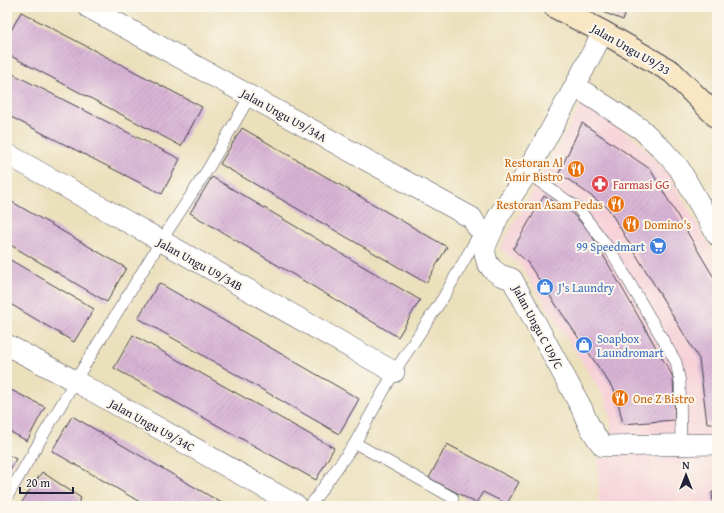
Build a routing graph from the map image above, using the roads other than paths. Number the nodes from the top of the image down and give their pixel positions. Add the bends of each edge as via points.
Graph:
1 (88, 7) edge
2 (555, 7) edge
3 (603, 32) junction
4 (575, 86) junction
5 (250, 96) junction
6 (717, 116) edge
7 (7, 154) edge
8 (527, 173) junction
9 (477, 227) joint
10 (717, 235) edge
11 (161, 242) junction
12 (7, 345) edge
13 (394, 372) junction
14 (74, 381) junction
15 (355, 443) junction
16 (717, 444) edge
17 (681, 445) junction
18 (7, 497) edge
19 (453, 498) dead end
20 (297, 506) edge
21 (310, 506) edge

1 - 5 street, Jalan Ungu U9/34A
2 - 3 street, Jalan Ungu U9/33
3 - 4 street, Jalan Ungu C U9/C
3 - 6 street, Jalan Ungu U9/33 via 672,72
4 - 8 street, Jalan Ungu C U9/C
4 - 10 street via 641,129 661,148 679,168
5 - 9 street, Jalan Ungu U9/34A via 472,218
5 - 11 lane via 208,169
7 - 11 street, Jalan Ungu U9/34B
8 - 17 lane via 578,208 611,251 676,362 680,382
8 - 17 street, Jalan Ungu C U9/C via 498,217 485,247 487,262 500,275 512,279 582,408 586,421 603,446
9 - 13 lane via 478,236 443,298
11 - 13 street, Jalan Ungu U9/34B
11 - 14 lane
12 - 14 street, Jalan Ungu U9/34C
13 - 15 lane
14 - 18 lane
14 - 20 street, Jalan Ungu U9/34C
15 - 19 lane
15 - 21 lane
16 - 17 street, Jalan Ungu C U9/C

